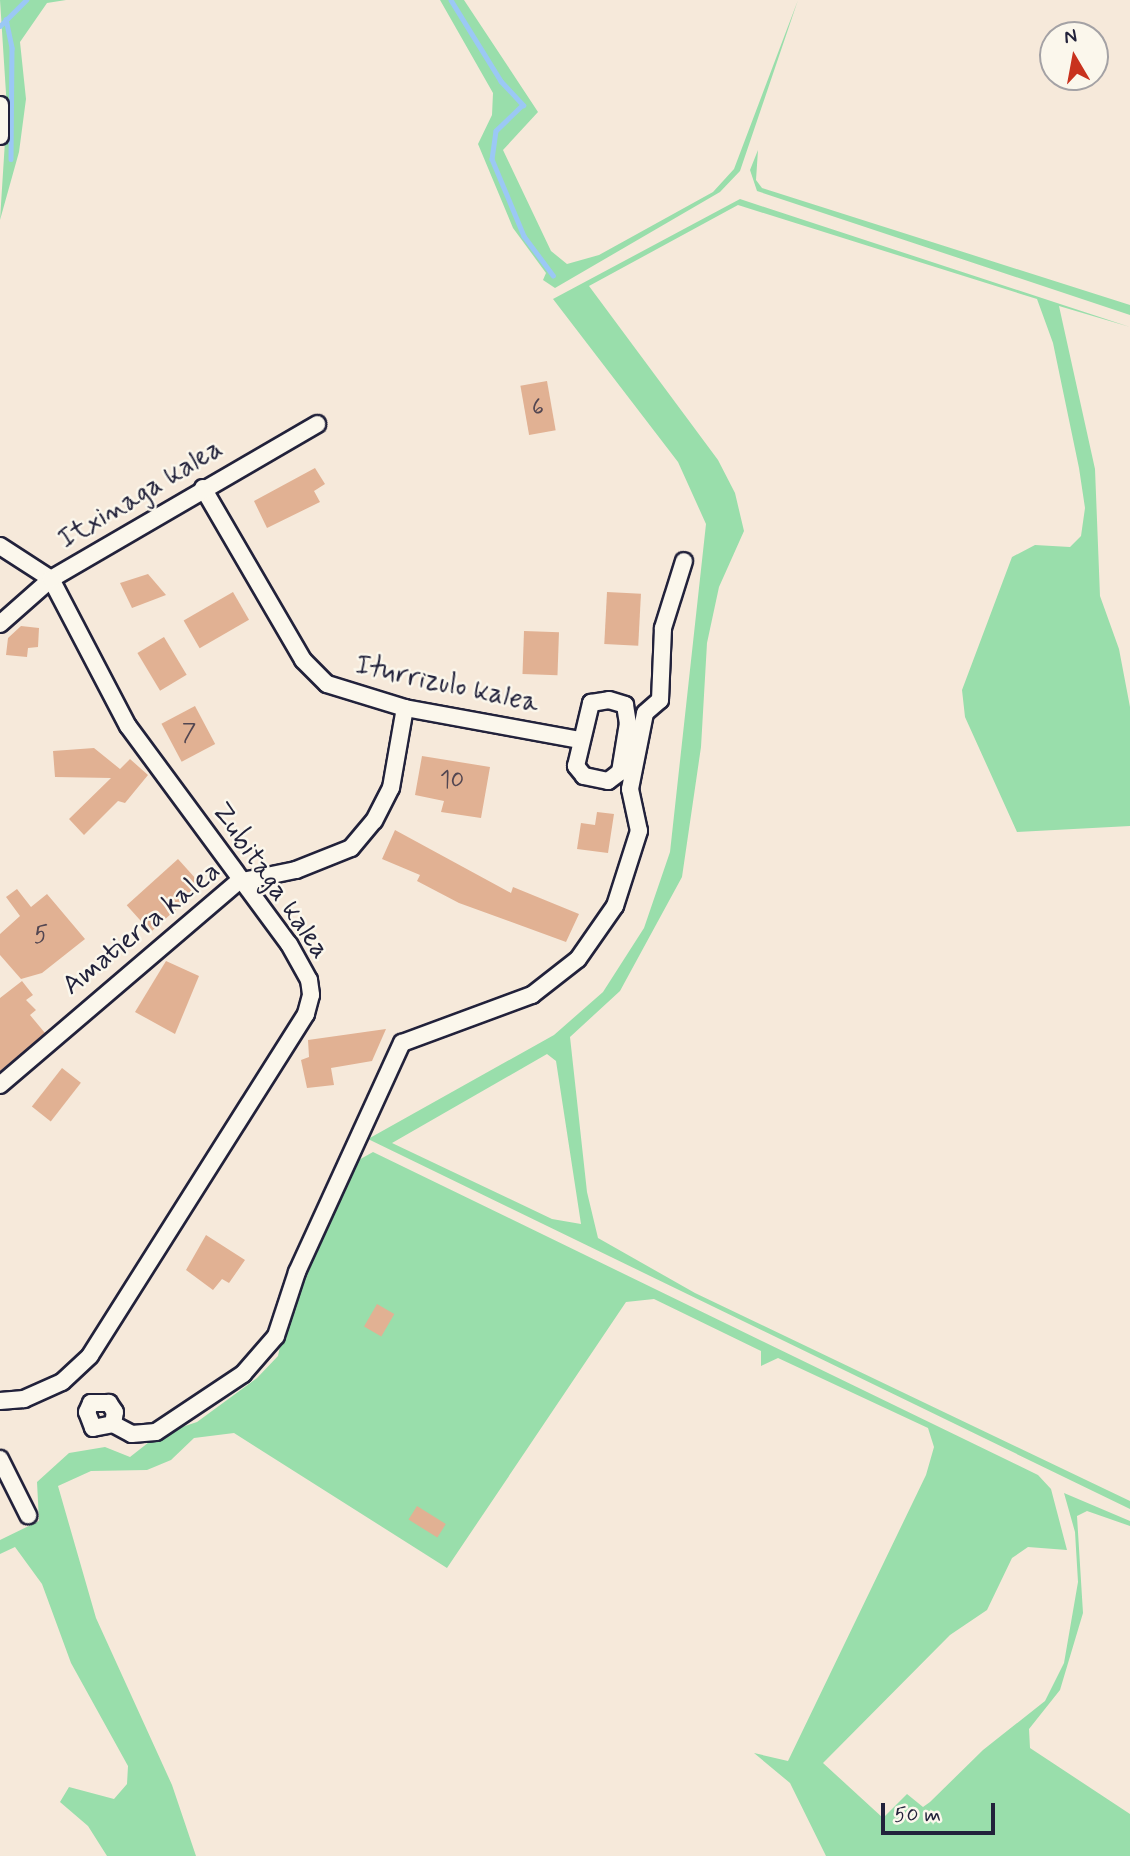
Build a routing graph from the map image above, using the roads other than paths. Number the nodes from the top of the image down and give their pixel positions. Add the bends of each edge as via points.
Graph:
1 (0, 105) edge
2 (0, 136) edge
3 (317, 424) dead end
4 (203, 488) junction
5 (0, 546) edge
6 (684, 561) dead end
7 (51, 579) junction
8 (0, 624) edge
9 (405, 708) junction
10 (579, 740) junction
11 (238, 882) junction
12 (0, 1085) edge
13 (0, 1401) edge
14 (113, 1424) dead end
15 (0, 1459) edge
16 (28, 1515) dead end

1 - 2 street
3 - 4 street, Itxinaga kalea
4 - 7 street, Itxinaga kalea
4 - 9 street, Iturrizulo kalea via 303,660 327,684
5 - 7 street, Zubitaga kalea
6 - 14 street via 663,628 660,700 645,713 630,789 639,831 615,906 578,959 531,995 402,1043 297,1272 276,1336 243,1374 156,1432 132,1434
7 - 8 street, Itxinaga kalea
7 - 11 street, Zubitaga kalea via 128,726
9 - 10 street, Iturrizulo kalea
9 - 11 street, Amatierra kalea via 391,788 374,821 351,848 296,870
10 - 10 street via 576,766 584,776 608,781 620,772 628,723 625,705 609,700 591,703
11 - 12 street, Amatierra kalea
11 - 13 street, Zubitaga kalea via 289,944 310,980 306,1014 90,1356 62,1382 24,1399
15 - 16 street

